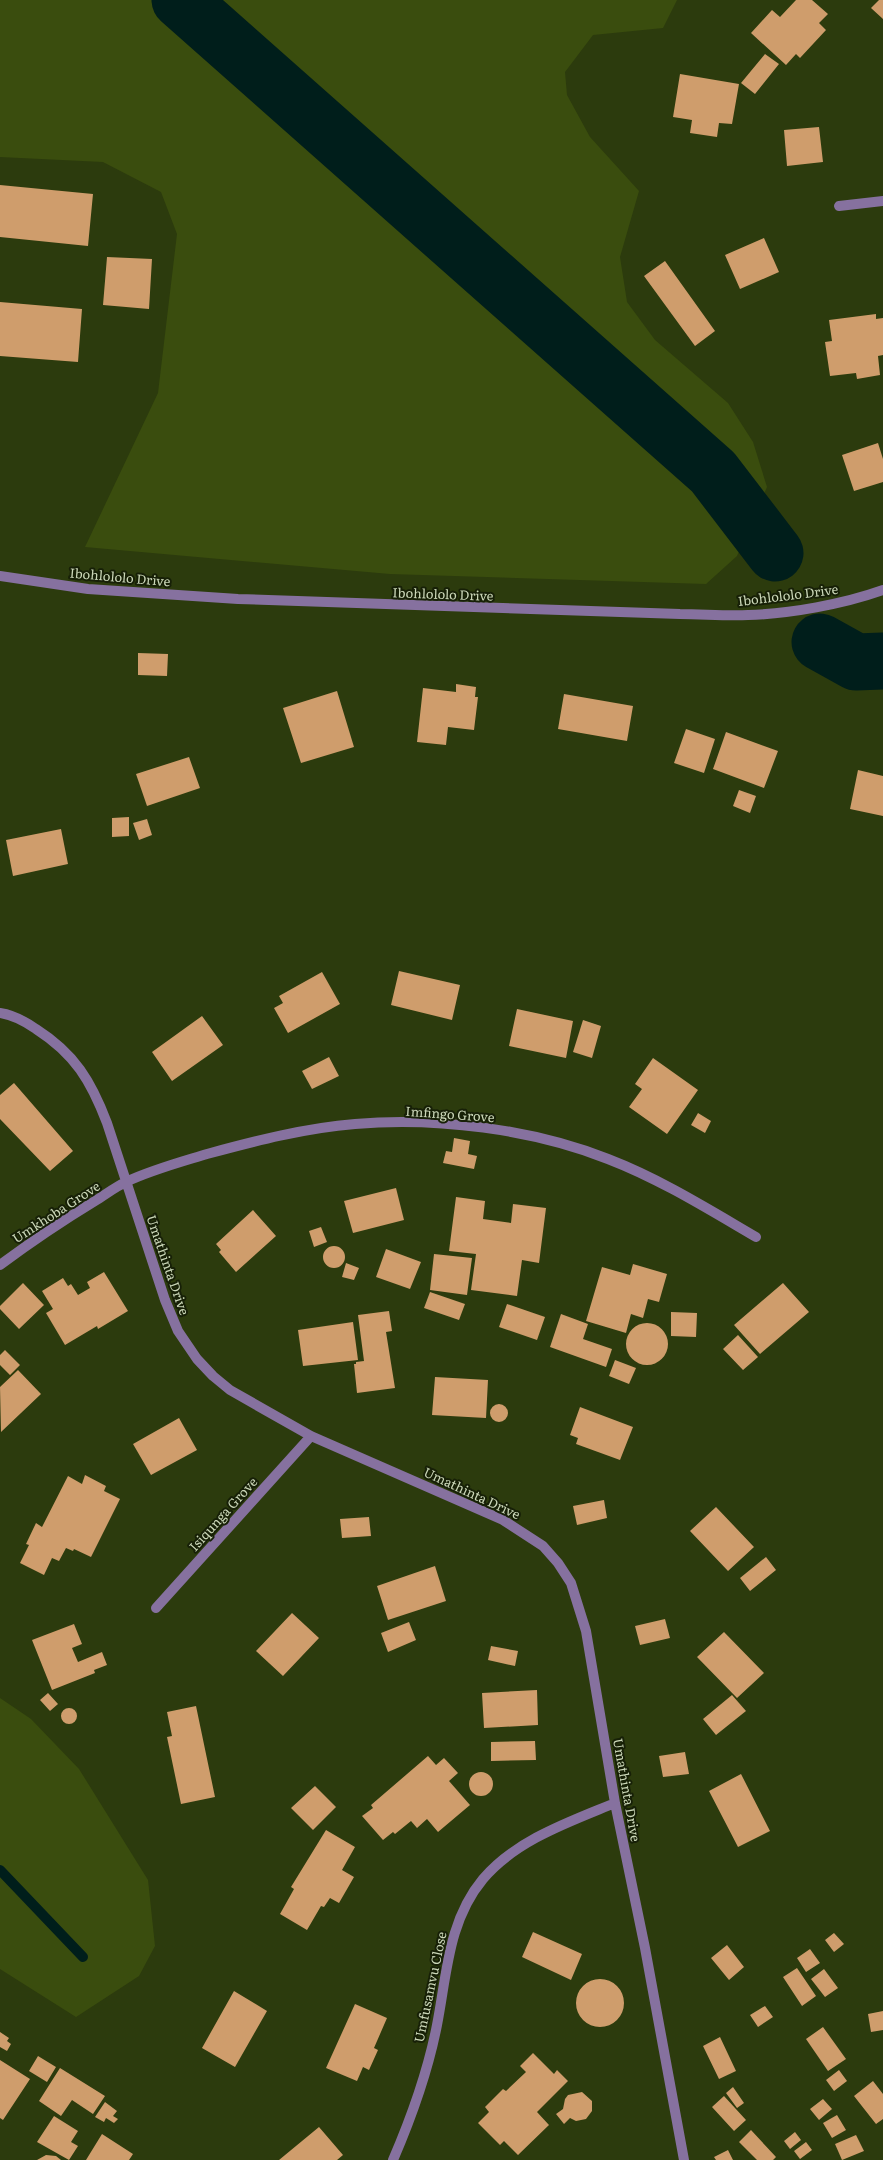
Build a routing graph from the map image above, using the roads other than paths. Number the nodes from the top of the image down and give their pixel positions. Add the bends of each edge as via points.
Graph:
1 (883, 200) edge
2 (839, 206) dead end
3 (0, 576) edge
4 (883, 590) edge
5 (0, 1013) edge
6 (126, 1182) junction
7 (756, 1237) dead end
8 (0, 1265) edge
9 (311, 1436) junction
10 (156, 1608) dead end
11 (615, 1803) junction
12 (393, 2160) edge
13 (684, 2160) edge

1 - 2 street
3 - 4 street, Ibohlololo Drive via 88,589 238,599 748,615 812,607
5 - 6 street, Umathinta Drive via 27,1023 64,1048 81,1070 97,1098
6 - 7 street, Imfingo Grove via 235,1146 289,1134 355,1124 483,1126 550,1141 607,1158 685,1196
6 - 8 street, Umkhoba Grove via 51,1228
6 - 9 street, Umathinta Drive via 165,1300 178,1331 197,1359 230,1390
9 - 10 street, Isiqunga Grove
9 - 11 street, Umathinta Drive via 503,1520 543,1546 558,1563 571,1583 586,1631
11 - 12 street, Umfusamvu Close via 539,1836 517,1849 484,1878 468,1902 455,1930 444,1974 437,2024 427,2068
11 - 13 street, Umathinta Drive via 646,1948

